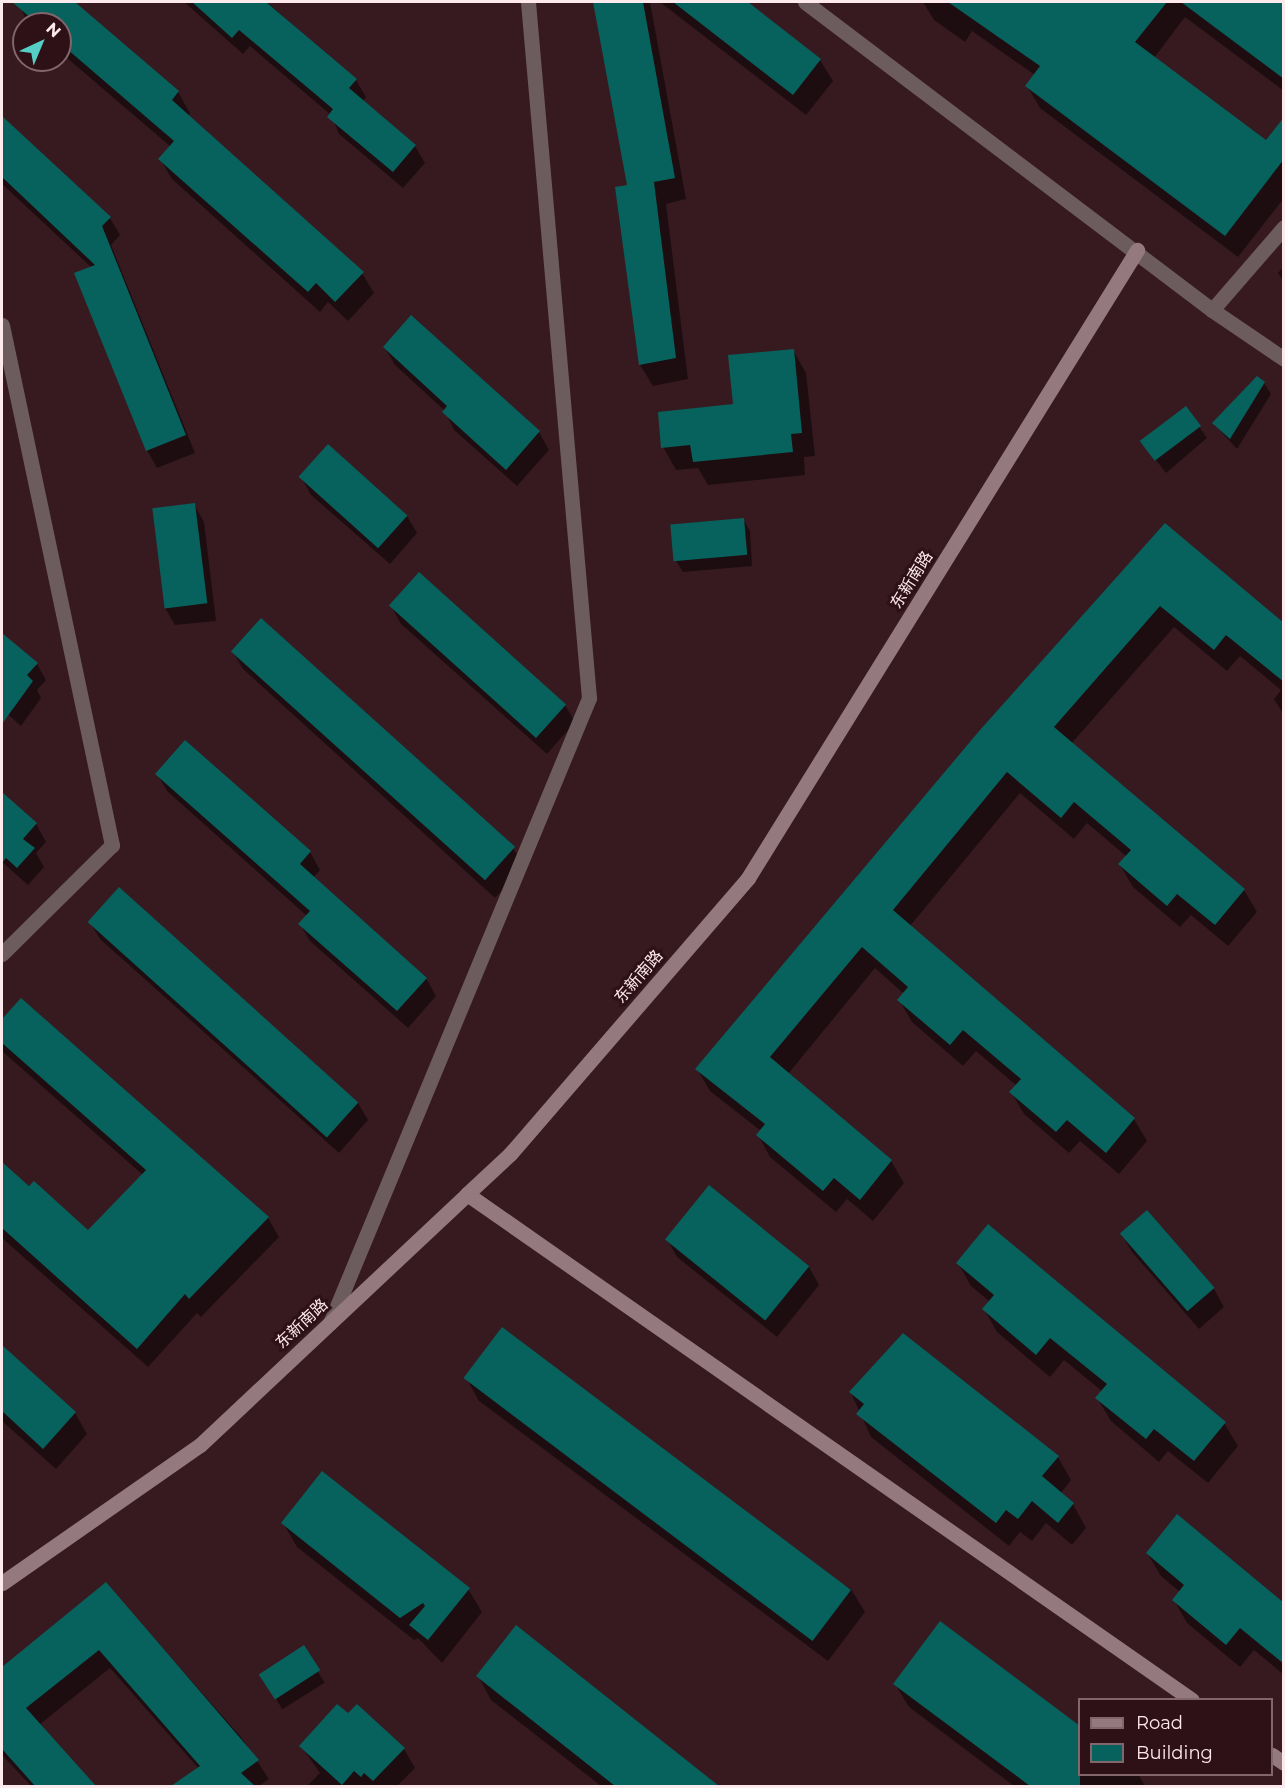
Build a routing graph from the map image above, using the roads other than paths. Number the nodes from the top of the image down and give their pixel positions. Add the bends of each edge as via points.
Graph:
1 (528, 2) edge
2 (805, 2) edge
3 (1284, 227) edge
4 (1137, 250) junction
5 (1212, 310) junction
6 (2, 325) edge
7 (1284, 359) edge
8 (2, 954) edge
9 (467, 1194) junction
10 (330, 1323) junction
11 (2, 1583) edge
12 (1189, 1698) edge

1 - 10 street via 589,698
2 - 4 street
3 - 5 street
4 - 5 street
4 - 9 main road, 东新南路 via 748,878 510,1154
5 - 7 street
6 - 8 street via 112,845
9 - 10 main road, 东新南路
9 - 12 main road
10 - 11 main road, 东新南路 via 200,1445

